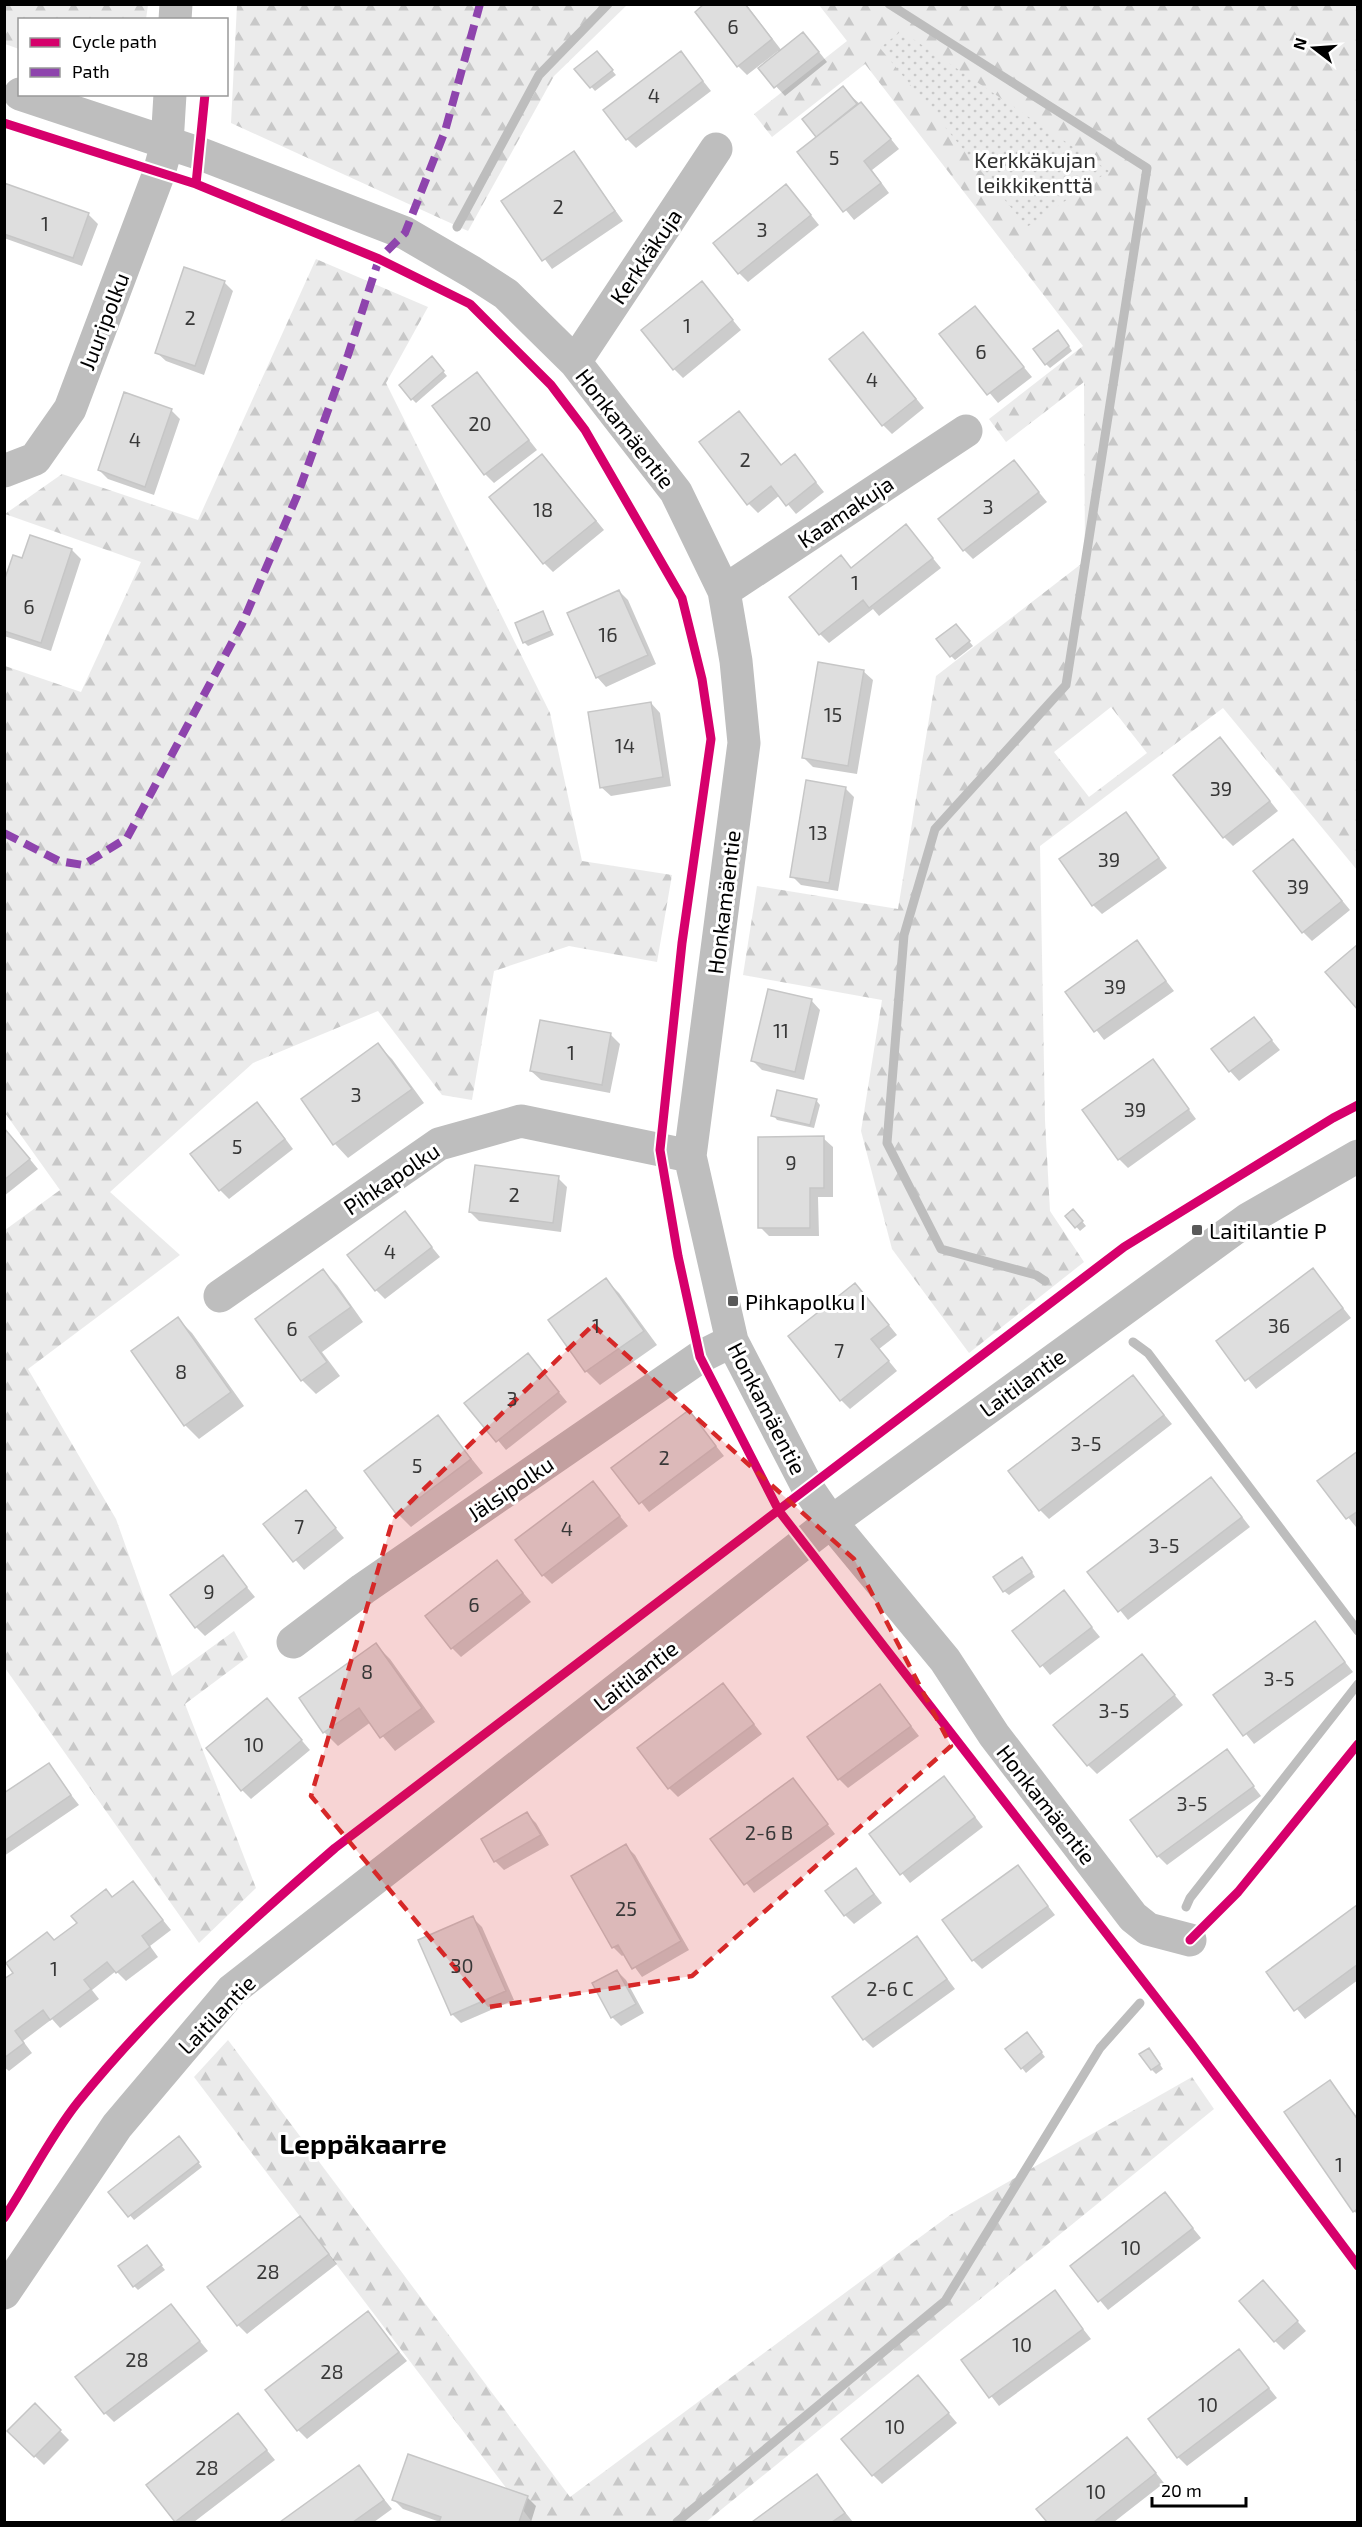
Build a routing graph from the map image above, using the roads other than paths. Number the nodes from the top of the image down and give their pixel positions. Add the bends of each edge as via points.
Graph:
1 (26, 96) edge
2 (170, 96) edge
3 (167, 144) junction
4 (716, 149) dead end
5 (575, 362) junction
6 (966, 431) dead end
7 (4, 471) edge
8 (724, 591) junction
9 (690, 1156) junction
10 (1358, 1156) edge
11 (220, 1296) dead end
12 (732, 1341) junction
13 (831, 1522) junction
14 (293, 1642) dead end
15 (1190, 1940) dead end
16 (4, 2293) edge

1 - 3 street, Honkamäentie
2 - 3 street, Juuripolku
3 - 5 street, Honkamäentie via 405,233 506,294
3 - 7 street, Juuripolku via 70,410 35,459
4 - 5 street, Kerkkäkuja
5 - 8 street, Honkamäentie via 676,492
6 - 8 street, Kaamakuja
8 - 9 street, Honkamäentie via 744,743
9 - 11 street, Pihkapolku via 521,1121 439,1144
9 - 12 street, Honkamäentie
10 - 13 street, Laitilantie via 1248,1219
12 - 13 street, Honkamäentie via 809,1490
12 - 14 street, Jälsipolku via 700,1357 363,1589
13 - 15 street, Honkamäentie via 945,1660 994,1735 1133,1917 1148,1929
13 - 16 street, Laitilantie via 232,1990 117,2126

